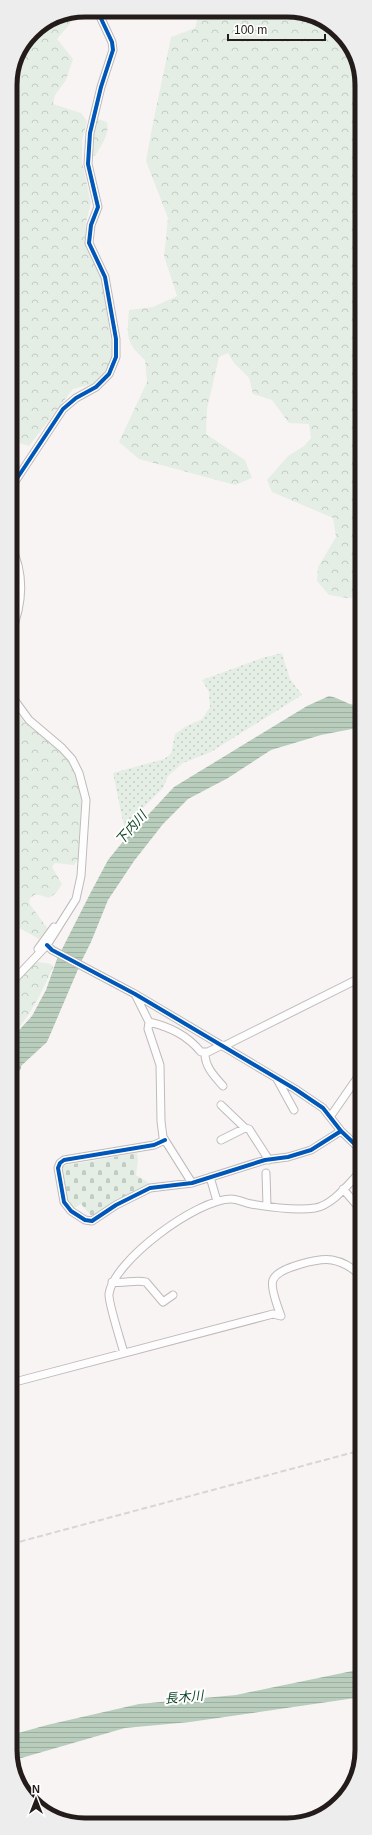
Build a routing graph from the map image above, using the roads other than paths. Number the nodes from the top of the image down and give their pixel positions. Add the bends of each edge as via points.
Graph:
1 (100, 17) edge
2 (17, 477) edge
3 (17, 564) edge
4 (17, 615) edge
5 (17, 704) edge
6 (73, 906) junction
7 (49, 948) junction
8 (37, 951) dead end
9 (17, 978) edge
10 (355, 981) edge
11 (135, 994) junction
12 (149, 1022) junction
13 (223, 1046) junction
14 (204, 1054) junction
15 (277, 1079) junction
16 (355, 1081) edge
17 (222, 1086) dead end
18 (221, 1105) dead end
19 (294, 1110) dead end
20 (330, 1117) junction
21 (245, 1128) junction
22 (341, 1131) junction
23 (165, 1140) junction
24 (221, 1140) dead end
25 (355, 1144) edge
26 (269, 1160) junction
27 (266, 1173) dead end
28 (210, 1177) junction
29 (355, 1177) edge
30 (192, 1183) junction
31 (343, 1189) junction
32 (217, 1201) junction
33 (355, 1203) edge
34 (267, 1206) junction
35 (355, 1270) edge
36 (112, 1282) junction
37 (173, 1295) dead end
38 (124, 1353) junction
39 (17, 1381) edge

1 - 2 street via 114,50 101,87 90,132 88,164 98,207 91,225 89,243 105,277 116,339 116,357 109,374 96,387 62,409
3 - 4 street via 22,587
5 - 6 street via 29,720 72,759 79,773 86,800 80,887
6 - 7 street
6 - 8 street
7 - 9 street
7 - 11 street
10 - 13 street
11 - 12 street
11 - 13 street
12 - 14 street via 180,1033
12 - 23 street via 148,1029 160,1065 161,1121
13 - 14 street
13 - 15 street
14 - 17 street via 210,1072
15 - 19 street
15 - 20 street via 322,1108
16 - 20 street
18 - 21 street
20 - 22 street
21 - 24 street
21 - 26 street via 252,1132
22 - 25 street
22 - 26 street via 311,1150
23 - 30 street
23 - 30 street via 154,1145 64,1160 58,1168 64,1202 71,1211 85,1220 92,1221 116,1205 150,1188
26 - 28 street
27 - 34 street
28 - 30 street
28 - 32 street
29 - 31 street
31 - 33 street
31 - 34 street via 327,1203 316,1208
32 - 34 street via 232,1198 249,1204
32 - 36 street via 198,1208 171,1224 136,1254
35 - 38 street via 334,1260 323,1259 280,1271 272,1280 280,1316 274,1314
36 - 37 street via 146,1282 163,1302
36 - 38 street via 108,1296
38 - 39 street

